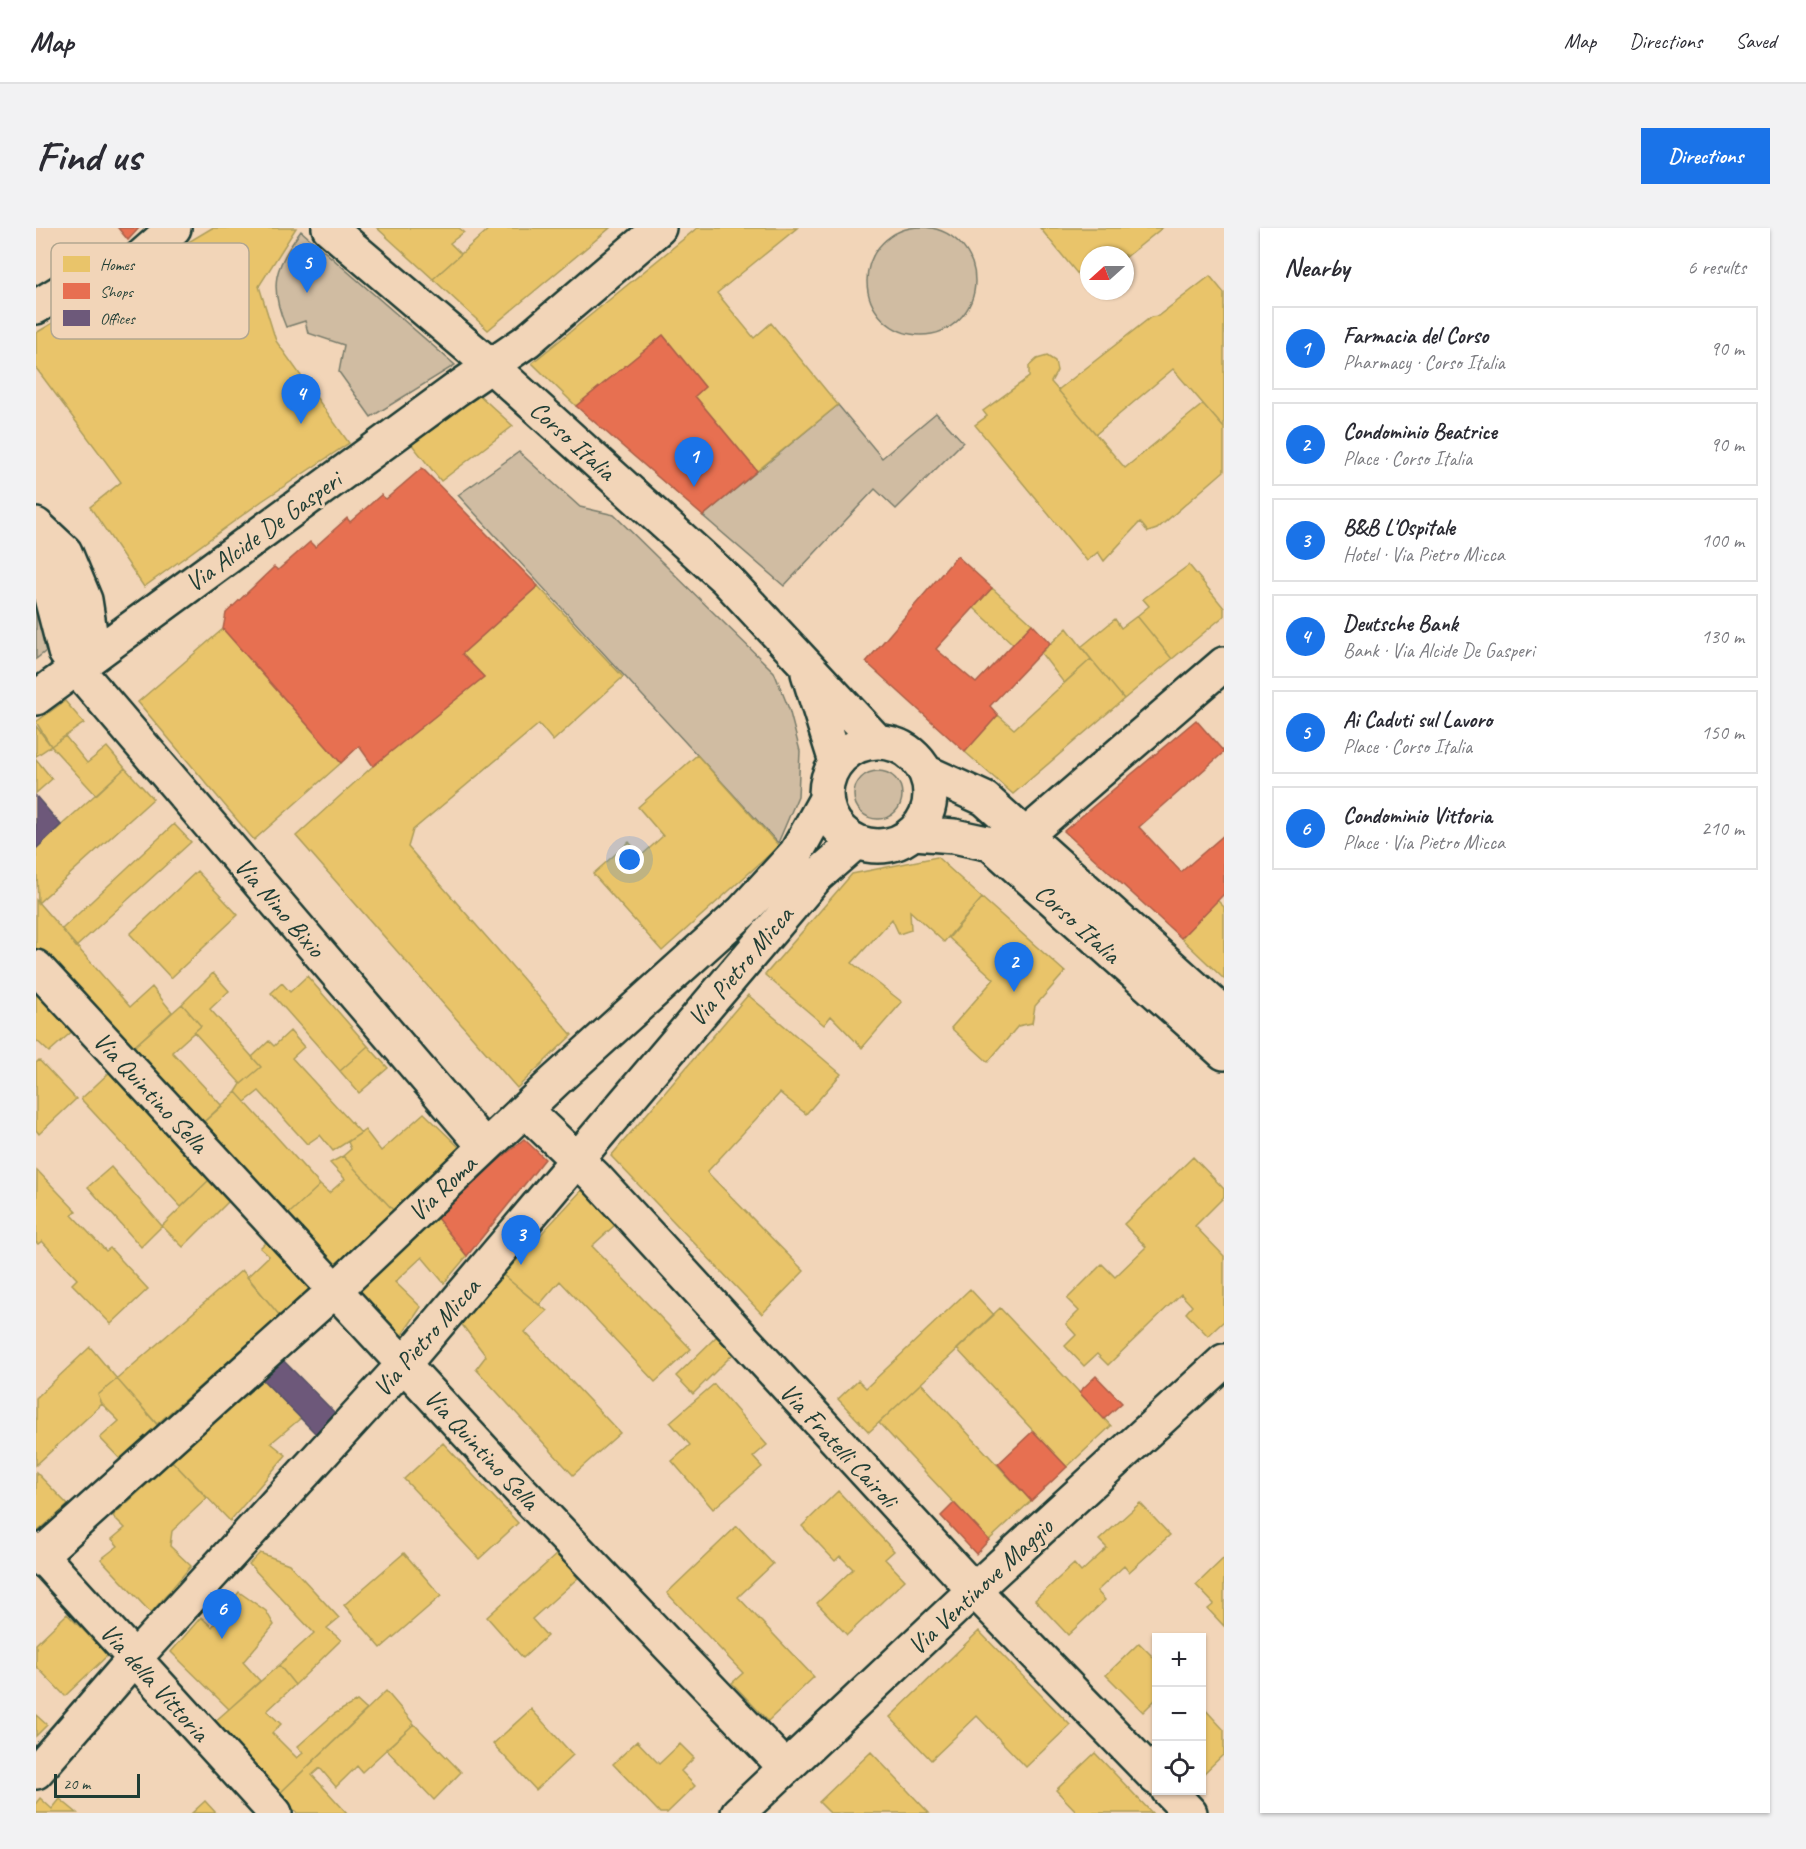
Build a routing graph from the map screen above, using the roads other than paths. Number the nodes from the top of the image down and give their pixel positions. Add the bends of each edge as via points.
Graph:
1 (659, 228) edge
2 (335, 231) edge
3 (169, 233) edge
4 (157, 243) edge
5 (51, 298) edge
6 (36, 307) edge
7 (491, 366) junction
8 (36, 525) edge
9 (36, 539) edge
10 (1224, 664) edge
11 (806, 665) junction
12 (76, 668) junction
13 (36, 698) edge
14 (878, 742) junction
15 (836, 762) junction
16 (926, 772) junction
17 (826, 799) junction
18 (914, 833) junction
19 (1027, 834) junction
20 (856, 842) junction
21 (36, 967) edge
22 (1224, 1014) edge
23 (1224, 1053) edge
24 (525, 1110) junction
25 (485, 1147) junction
26 (576, 1161) junction
27 (334, 1291) junction
28 (1224, 1361) edge
29 (403, 1365) junction
30 (37, 1555) edge
31 (974, 1590) junction
32 (134, 1659) junction
33 (785, 1767) junction
34 (36, 1772) edge
35 (1152, 1774) edge
36 (1172, 1795) edge
37 (275, 1813) edge
38 (738, 1813) edge
39 (1190, 1813) edge

1 - 7 street, Via Alcide De Gasperi via 527,342
2 - 7 street, Corso Italia
3 - 4 street
5 - 6 street
7 - 11 street, Corso Italia via 726,579
7 - 12 street, Via Alcide De Gasperi
8 - 12 street via 65,552 85,600 91,638
9 - 12 street, Via Nino Bixio via 65,652
10 - 19 street
11 - 14 street, Corso Italia
11 - 15 street, Corso Italia
12 - 13 street, Via Alcide De Gasperi
12 - 25 street, Via Nino Bixio
14 - 15 street via 862,744
14 - 16 street via 907,750
15 - 17 street
16 - 18 street via 930,805
16 - 19 street, Corso Italia via 985,799
17 - 20 street via 835,825
17 - 24 street, Via Roma via 796,853 743,911
18 - 20 street via 886,846
18 - 23 street, Corso Italia via 992,844
19 - 22 street, Corso Italia
20 - 26 street, Via Pietro Micca via 817,876
21 - 27 street, Via Quintino Sella
24 - 25 street, Via Roma
24 - 26 street, Via Fratelli Cairoli
25 - 27 street, Via Roma
26 - 29 street, Via Pietro Micca
26 - 31 street, Via Fratelli Cairoli via 595,1177
27 - 29 street, Via Quintino Sella
27 - 30 street, Via Roma
28 - 31 street, Via Ventinove Maggio
29 - 32 street, Via Pietro Micca
29 - 33 street, Via Quintino Sella
30 - 32 street, Via della Vittoria
31 - 33 street, Via Ventinove Maggio
31 - 35 street, Via Fratelli Cairoli
32 - 34 street, Via Pietro Micca
32 - 37 street, Via della Vittoria
33 - 38 street, Via Ventinove Maggio
36 - 39 street

